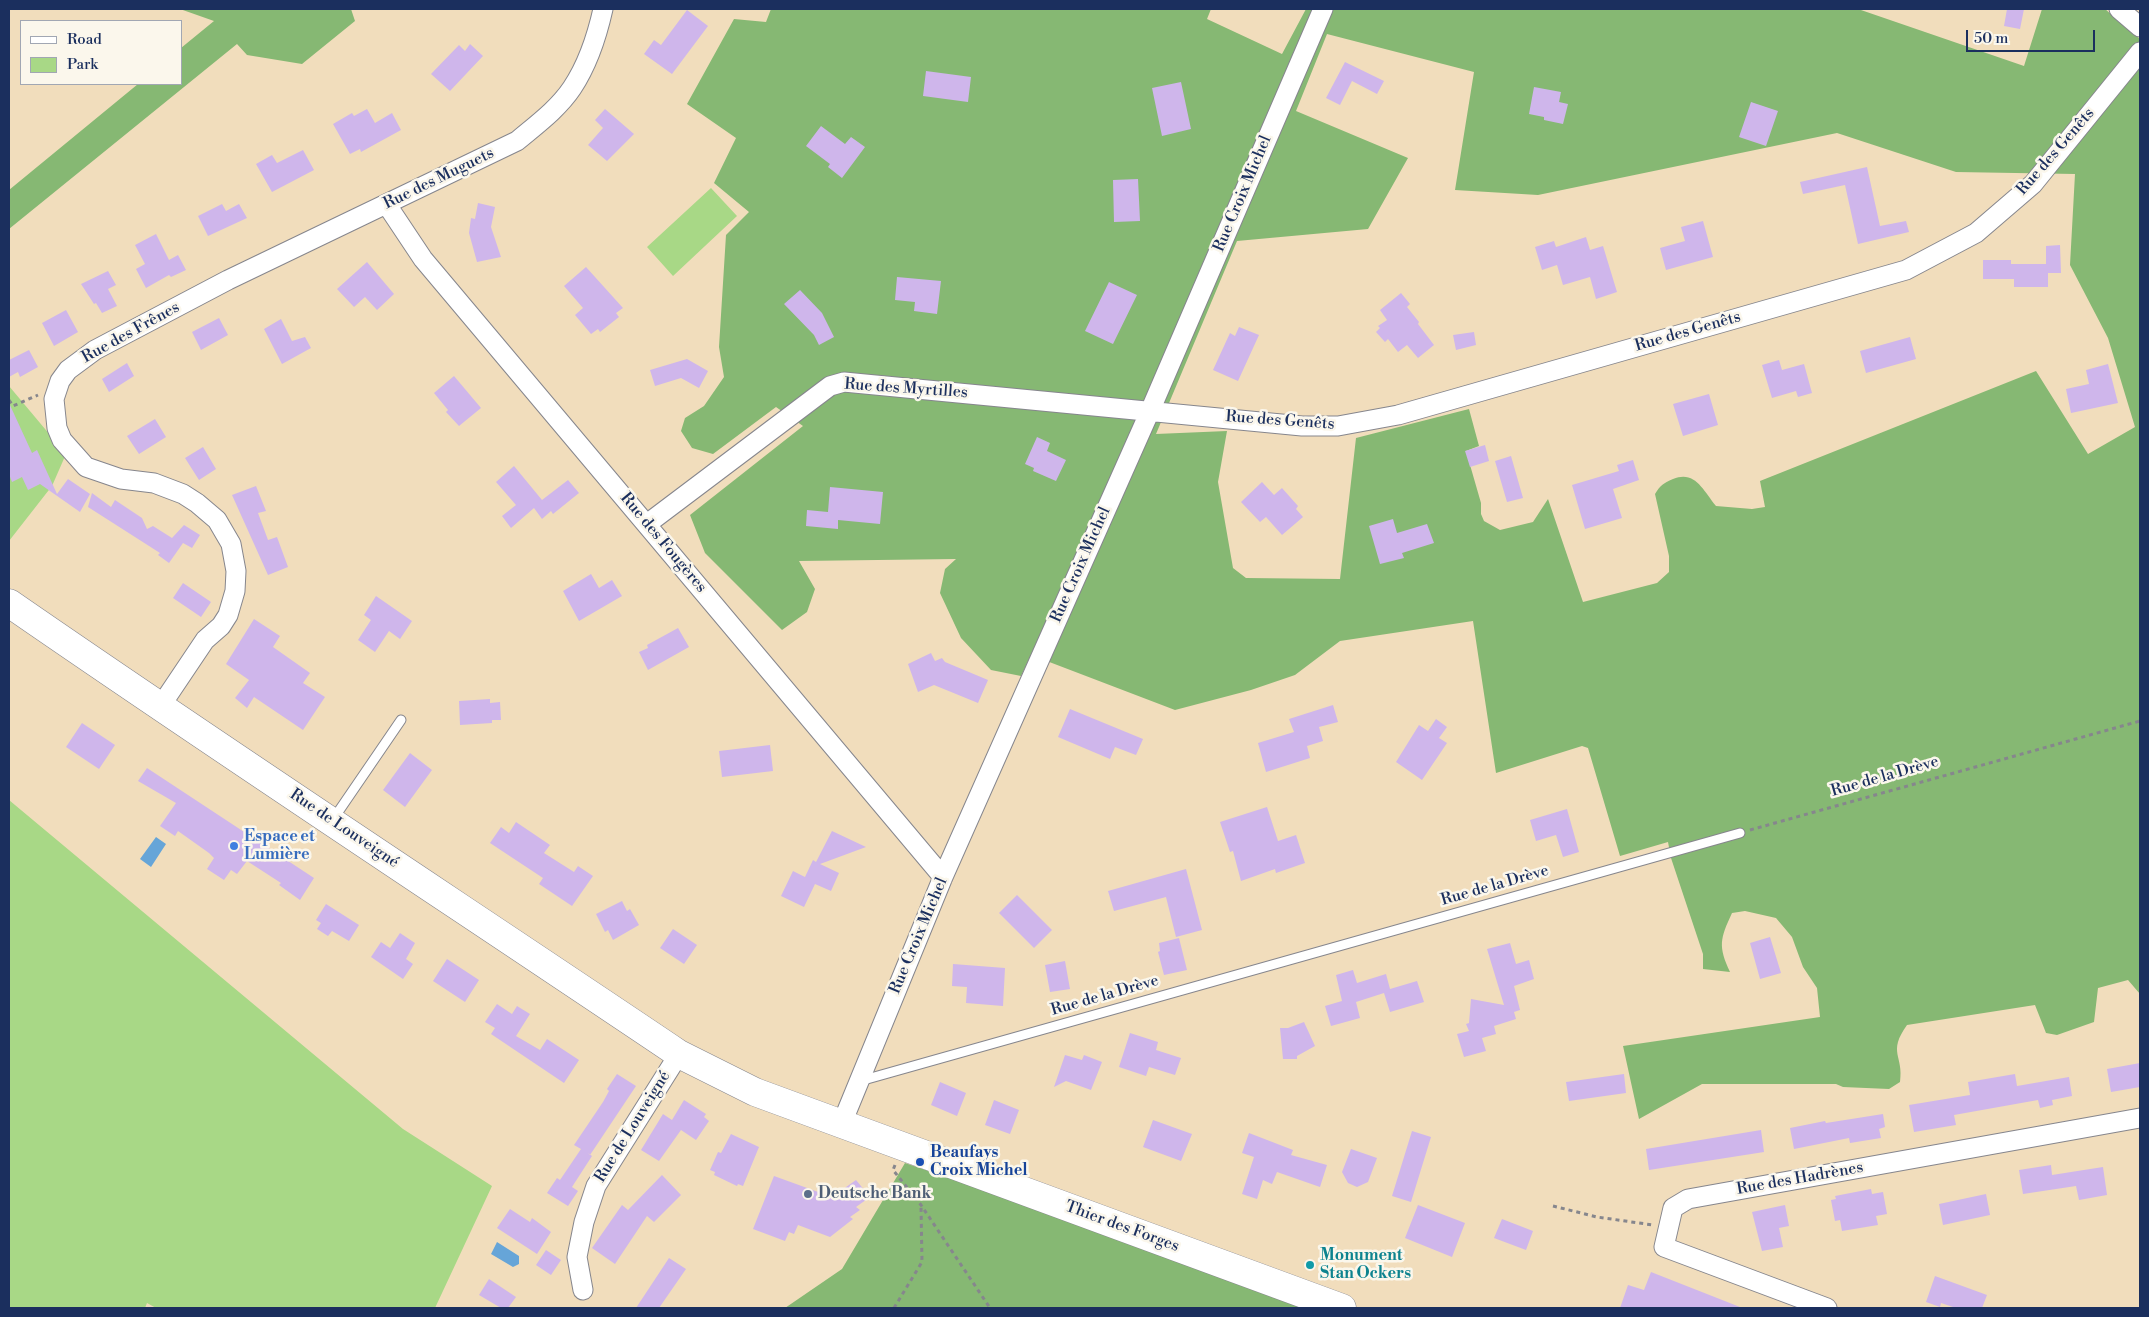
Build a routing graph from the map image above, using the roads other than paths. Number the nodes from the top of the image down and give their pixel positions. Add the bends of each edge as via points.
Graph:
1 (603, 9) edge
2 (1323, 9) edge
3 (2119, 9) edge
4 (2140, 27) edge
5 (2140, 52) edge
6 (387, 205) junction
7 (214, 288) joint
8 (1150, 410) junction
9 (647, 524) junction
10 (9, 603) edge
11 (160, 707) junction
12 (402, 720) dead end
13 (332, 821) junction
14 (1740, 833) road end
15 (943, 877) junction
16 (679, 1054) junction
17 (858, 1082) junction
18 (2140, 1118) edge
19 (842, 1123) junction
20 (901, 1152) joint
21 (583, 1290) dead end
22 (1342, 1308) edge
23 (1827, 1308) edge

1 - 6 street, Rue des Muguets via 596,38 572,88 543,120 517,141
2 - 8 street, Rue Croix Michel
3 - 4 street
5 - 8 street, Rue des Genêts via 2033,184 1976,233 1906,270 1398,415 1338,426 1302,426
6 - 7 street, Rue des Muguets
6 - 9 street, Rue des Fougères via 423,259
7 - 11 street, Rue des Frênes via 95,350 68,370 55,392 56,428 62,440 86,467 121,479 154,483 183,494 217,520 231,544 236,578 228,614 221,626 205,640
8 - 9 street, Rue des Myrtilles via 844,382 830,386
8 - 15 street, Rue Croix Michel
9 - 15 street, Rue des Fougères
10 - 11 main road, Rue de Louveigné
11 - 13 main road, Rue de Louveigné
12 - 13 lane
13 - 16 main road, Rue de Louveigné
14 - 17 lane, Rue de la Drève
15 - 17 street, Rue Croix Michel
16 - 19 main road, Rue de Louveigné via 755,1092
16 - 21 street, Rue de Louveigné via 596,1186 584,1222 578,1257
17 - 19 street, Rue Croix Michel
18 - 23 street, Rue des Hadrènes via 1688,1199 1672,1208 1664,1247
19 - 20 main road, Rue de Louveigné
20 - 22 main road, Thier des Forges

